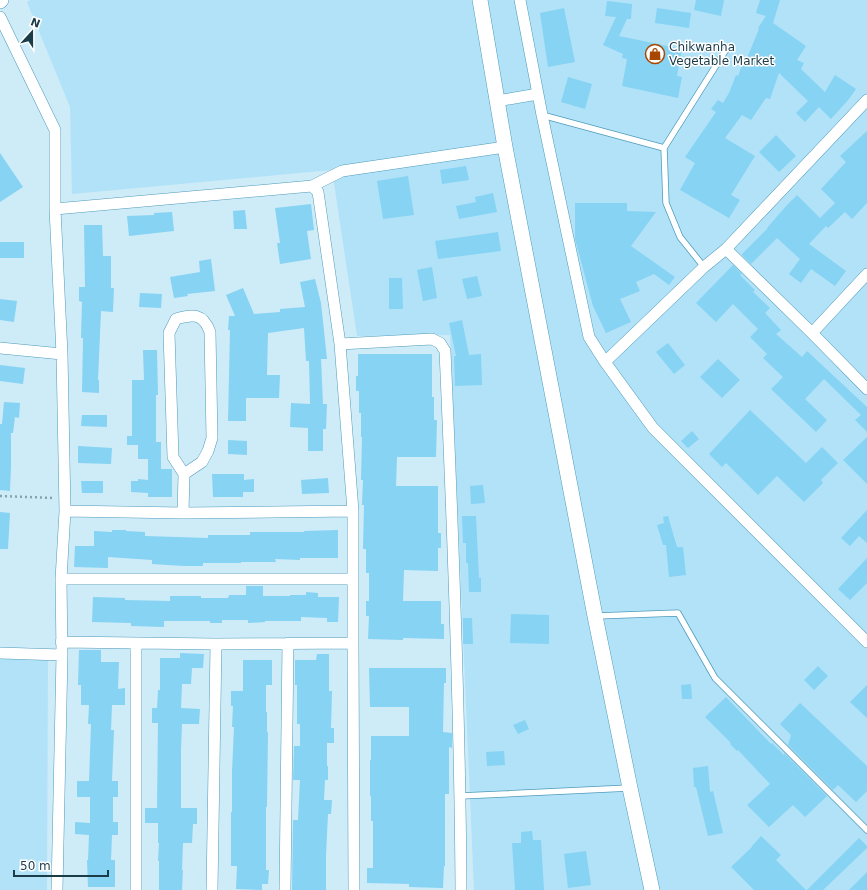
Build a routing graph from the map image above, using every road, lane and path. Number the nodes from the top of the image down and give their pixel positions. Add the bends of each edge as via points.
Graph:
1 (480, 0) edge
2 (520, 0) edge
3 (0, 17) edge
4 (727, 48) dead end
5 (538, 94) junction
6 (867, 100) edge
7 (497, 101) junction
8 (542, 116) junction
9 (505, 147) junction
10 (664, 148) junction
11 (312, 186) junction
12 (55, 209) junction
13 (726, 249) junction
14 (704, 267) junction
15 (867, 274) edge
16 (812, 333) junction
17 (340, 344) junction
18 (0, 348) edge
19 (62, 354) junction
20 (605, 362) junction
21 (867, 389) edge
22 (184, 474) junction
23 (0, 496) edge
24 (64, 499) junction
25 (65, 511) junction
26 (353, 511) junction
27 (183, 514) junction
28 (61, 579) junction
29 (353, 579) junction
30 (595, 616) junction
31 (62, 642) junction
32 (867, 642) edge
33 (136, 643) junction
34 (288, 643) junction
35 (353, 643) junction
36 (216, 644) junction
37 (0, 653) edge
38 (62, 655) junction
39 (630, 788) junction
40 (460, 796) junction
41 (867, 830) edge
42 (57, 890) edge
43 (136, 890) edge
44 (212, 890) edge
45 (285, 890) edge
46 (354, 890) edge
47 (461, 890) edge
48 (652, 890) edge

1 - 7 street
2 - 5 street
3 - 12 street via 55,130
4 - 10 lane
5 - 7 street
5 - 8 street
6 - 13 street
7 - 9 street
8 - 10 lane
8 - 20 street via 590,337
9 - 11 street via 342,171
9 - 30 street
10 - 14 lane via 666,203 680,238
11 - 12 street
11 - 17 street via 318,192
12 - 19 street
13 - 14 street
13 - 16 street
14 - 20 street
15 - 16 street
16 - 21 street
17 - 26 street
17 - 40 street via 432,339 440,343 445,351
18 - 19 street
19 - 24 street
20 - 32 street via 653,428
22 - 22 street via 173,457 169,333 176,319 188,316 200,317 210,332 212,438 202,462
22 - 27 street
23 - 24 path
24 - 25 street
25 - 27 street
25 - 28 street
26 - 27 street
26 - 29 street
28 - 29 street
28 - 31 street
29 - 35 street
30 - 39 street
30 - 41 lane via 678,613 715,678
31 - 33 street
31 - 38 street
33 - 36 street
33 - 43 street
34 - 35 street
34 - 36 street
34 - 45 street
35 - 46 street
36 - 44 street
37 - 38 street
38 - 42 street
39 - 40 lane
39 - 48 street
40 - 47 street

